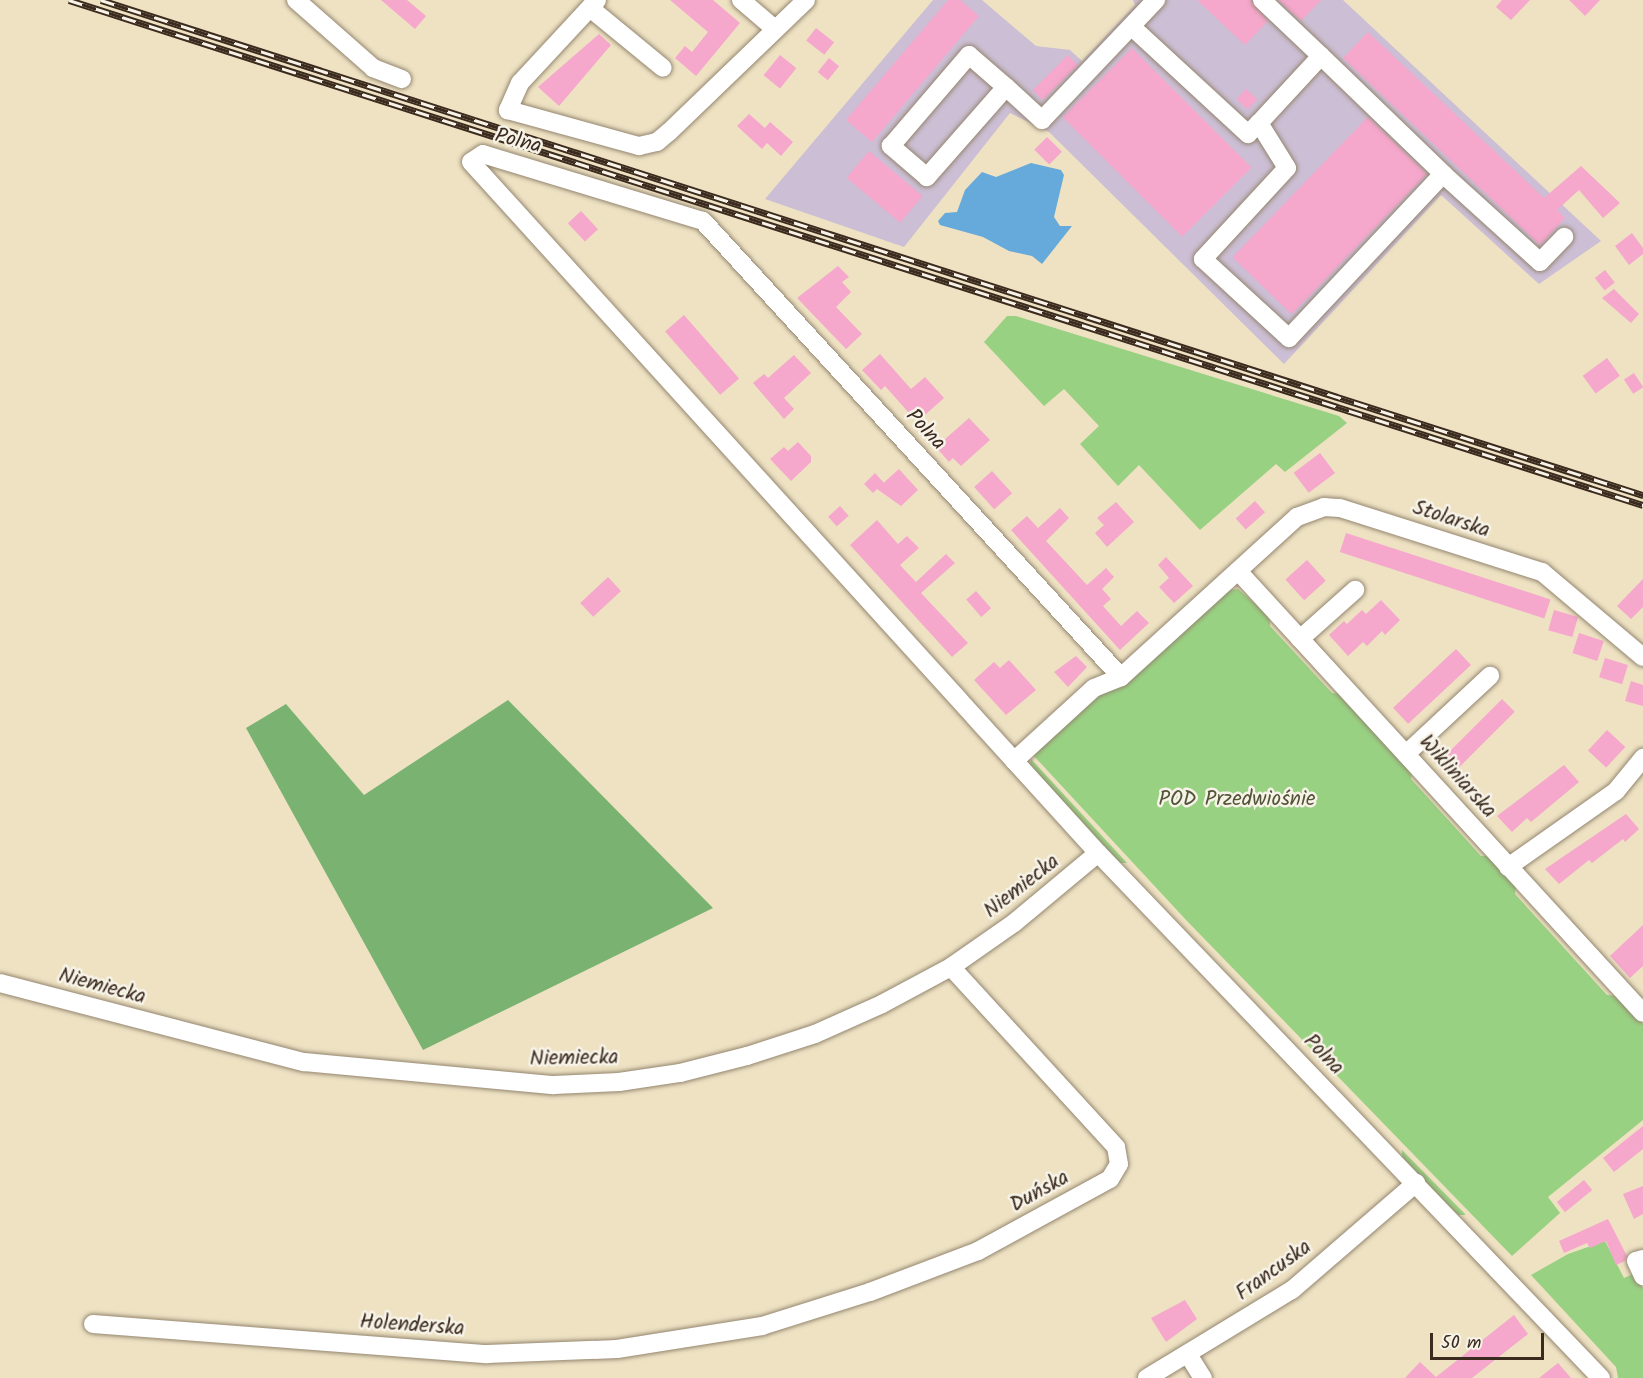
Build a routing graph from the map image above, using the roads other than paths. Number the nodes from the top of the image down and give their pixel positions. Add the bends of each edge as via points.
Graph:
1 (296, 0) edge
2 (741, 0) edge
3 (806, 0) edge
4 (1156, 0) edge
5 (1262, 0) edge
6 (593, 4) edge
7 (1132, 27) junction
8 (775, 29) junction
9 (1321, 56) junction
10 (663, 68) dead end
11 (402, 79) dead end
12 (1006, 87) junction
13 (1259, 123) junction
14 (1443, 174) junction
15 (1564, 237) dead end
16 (1238, 571) junction
17 (1355, 590) dead end
18 (1300, 639) junction
19 (1643, 657) edge
20 (1490, 676) dead end
21 (1121, 677) junction
22 (1406, 754) junction
23 (1643, 758) edge
24 (1014, 761) junction
25 (1098, 854) junction
26 (1508, 867) junction
27 (951, 967) junction
28 (0, 983) edge
29 (1640, 1005) edge
30 (1416, 1183) junction
31 (1643, 1258) edge
32 (1643, 1276) edge
33 (93, 1324) dead end
34 (728, 1334) joint
35 (1189, 1356) junction
36 (1147, 1378) edge
37 (1203, 1378) edge
38 (1601, 1378) edge

1 - 11 street via 373,68
2 - 8 street
3 - 8 street
4 - 7 street
5 - 9 street
6 - 8 street via 520,83 508,110 624,143 639,146 657,142
6 - 10 street
7 - 12 street via 1042,120
7 - 13 street via 1248,134
9 - 13 street
9 - 14 street
12 - 12 street via 969,56 891,146 927,177
13 - 14 street via 1287,168 1203,260 1289,338
14 - 15 street via 1540,262
16 - 18 street, Wikliniarska
16 - 19 street, Stolarska via 1305,512 1340,508 1542,572
16 - 21 street
17 - 18 street
18 - 22 street, Wikliniarska
20 - 22 street
21 - 24 street via 1094,688
21 - 24 street, Polna via 703,221 483,154 471,162
22 - 26 street, Wikliniarska
23 - 26 street via 1616,792
24 - 25 street, Polna
25 - 27 street, Niemiecka via 1014,923
25 - 30 street, Polna
26 - 29 street, Wikliniarska
27 - 28 street, Niemiecka via 816,1034 747,1056 620,1083 554,1085 304,1062
27 - 34 street, Duńska via 1116,1147 1119,1164 1110,1179 978,1251 870,1292
30 - 35 street, Francuska via 1292,1290
30 - 38 street, Polna
31 - 32 street via 1636,1262
33 - 34 street, Holenderska via 487,1354 617,1349
35 - 36 street, Francuska
35 - 37 street

